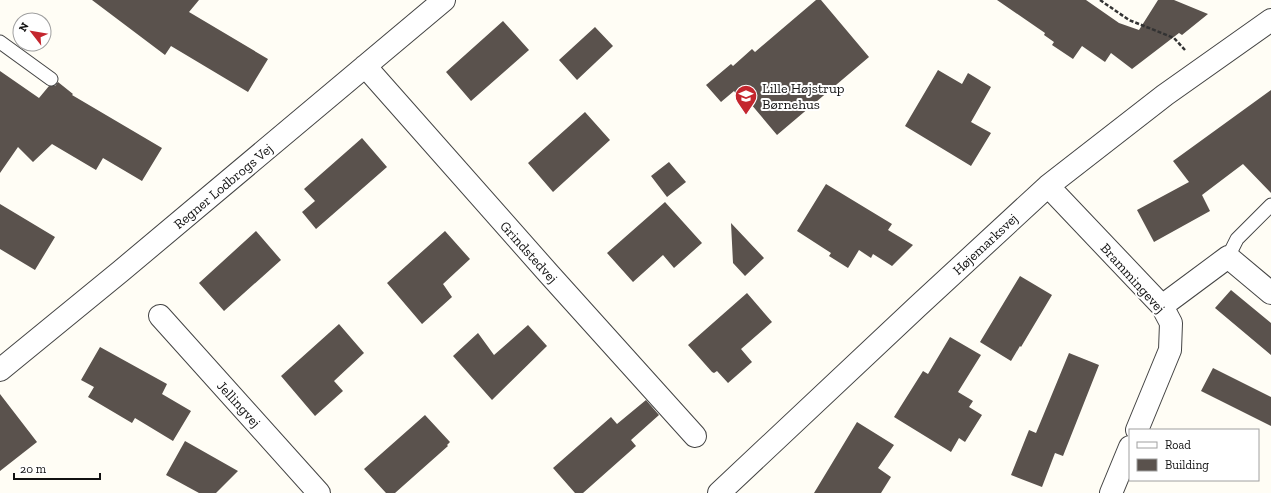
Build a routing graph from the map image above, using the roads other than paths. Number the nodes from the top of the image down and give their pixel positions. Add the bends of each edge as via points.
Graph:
1 (444, 0) edge
2 (1271, 20) edge
3 (0, 42) edge
4 (365, 66) junction
5 (50, 79) dead end
6 (1048, 186) junction
7 (1271, 205) edge
8 (1228, 257) junction
9 (1271, 293) edge
10 (1162, 306) junction
11 (160, 316) dead end
12 (0, 370) edge
13 (1137, 429) edge
14 (695, 436) dead end
15 (1129, 449) edge
16 (319, 493) edge
17 (719, 493) edge
18 (1111, 493) edge

1 - 4 street, Regner Lodbrogs Vej
2 - 6 street, Højemarksvej via 1165,95
3 - 5 lane
4 - 12 street, Regner Lodbrogs Vej
4 - 14 street, Grindstedvej
6 - 10 street, Brammingevej
6 - 17 street, Højemarksvej
7 - 8 lane via 1237,239
8 - 9 street
8 - 10 street
10 - 13 street, Brammingevej via 1172,323 1170,350
11 - 16 street, Jellingvej
15 - 18 street

